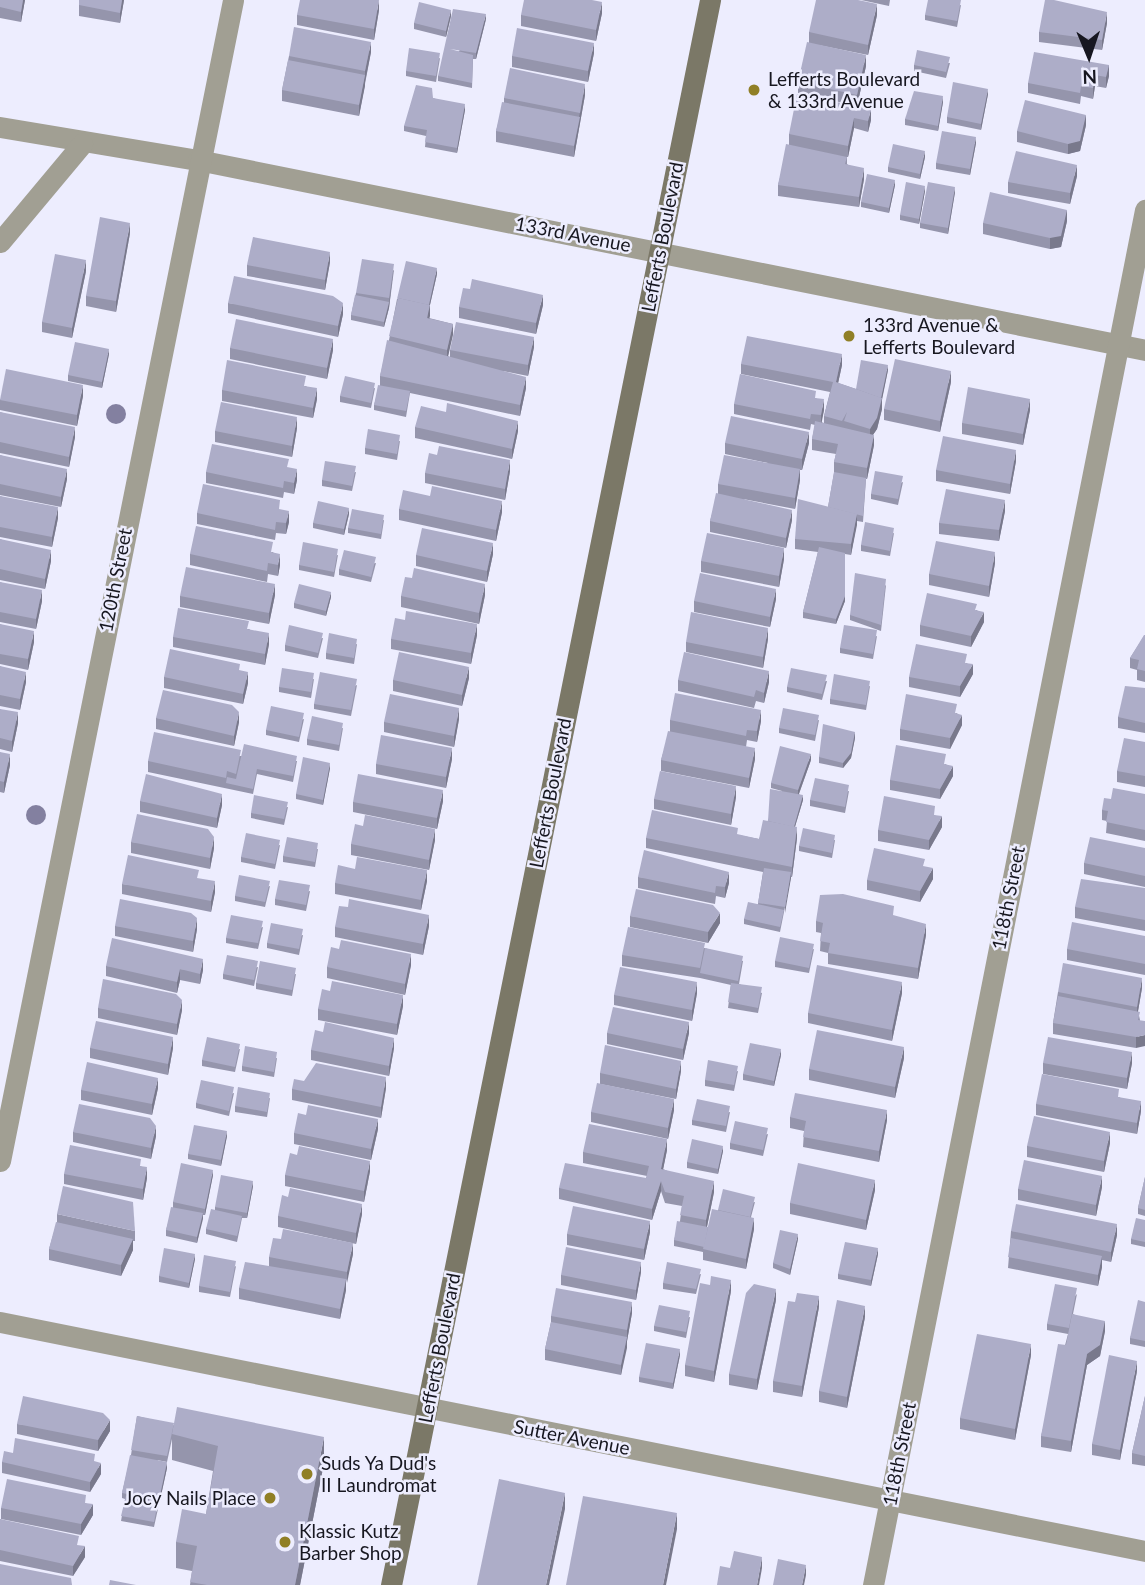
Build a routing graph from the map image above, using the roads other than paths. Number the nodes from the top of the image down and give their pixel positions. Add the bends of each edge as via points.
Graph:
1 (233, 0) edge
2 (710, 0) edge
3 (0, 127) edge
4 (82, 144) junction
5 (198, 160) junction
6 (1145, 211) edge
7 (0, 242) edge
8 (659, 251) junction
9 (1118, 344) junction
10 (1145, 349) edge
11 (0, 1161) edge
12 (0, 1322) edge
13 (427, 1407) junction
14 (889, 1501) junction
15 (1145, 1550) edge
16 (391, 1585) edge
17 (873, 1585) edge

1 - 5 street, 120th Street
2 - 8 main road, Lefferts Boulevard
3 - 4 street, 133rd Avenue
4 - 5 street, 133rd Avenue
4 - 7 street
5 - 8 street, 133rd Avenue
5 - 11 street, 120th Street
6 - 9 street, 118th Street
8 - 9 street, 133rd Avenue
8 - 13 main road, Lefferts Boulevard
9 - 10 street, 133rd Avenue
9 - 14 street, 118th Street
12 - 13 street, Sutter Avenue
13 - 14 street, Sutter Avenue
13 - 16 main road, Lefferts Boulevard
14 - 15 street, Sutter Avenue
14 - 17 street, 118th Street

